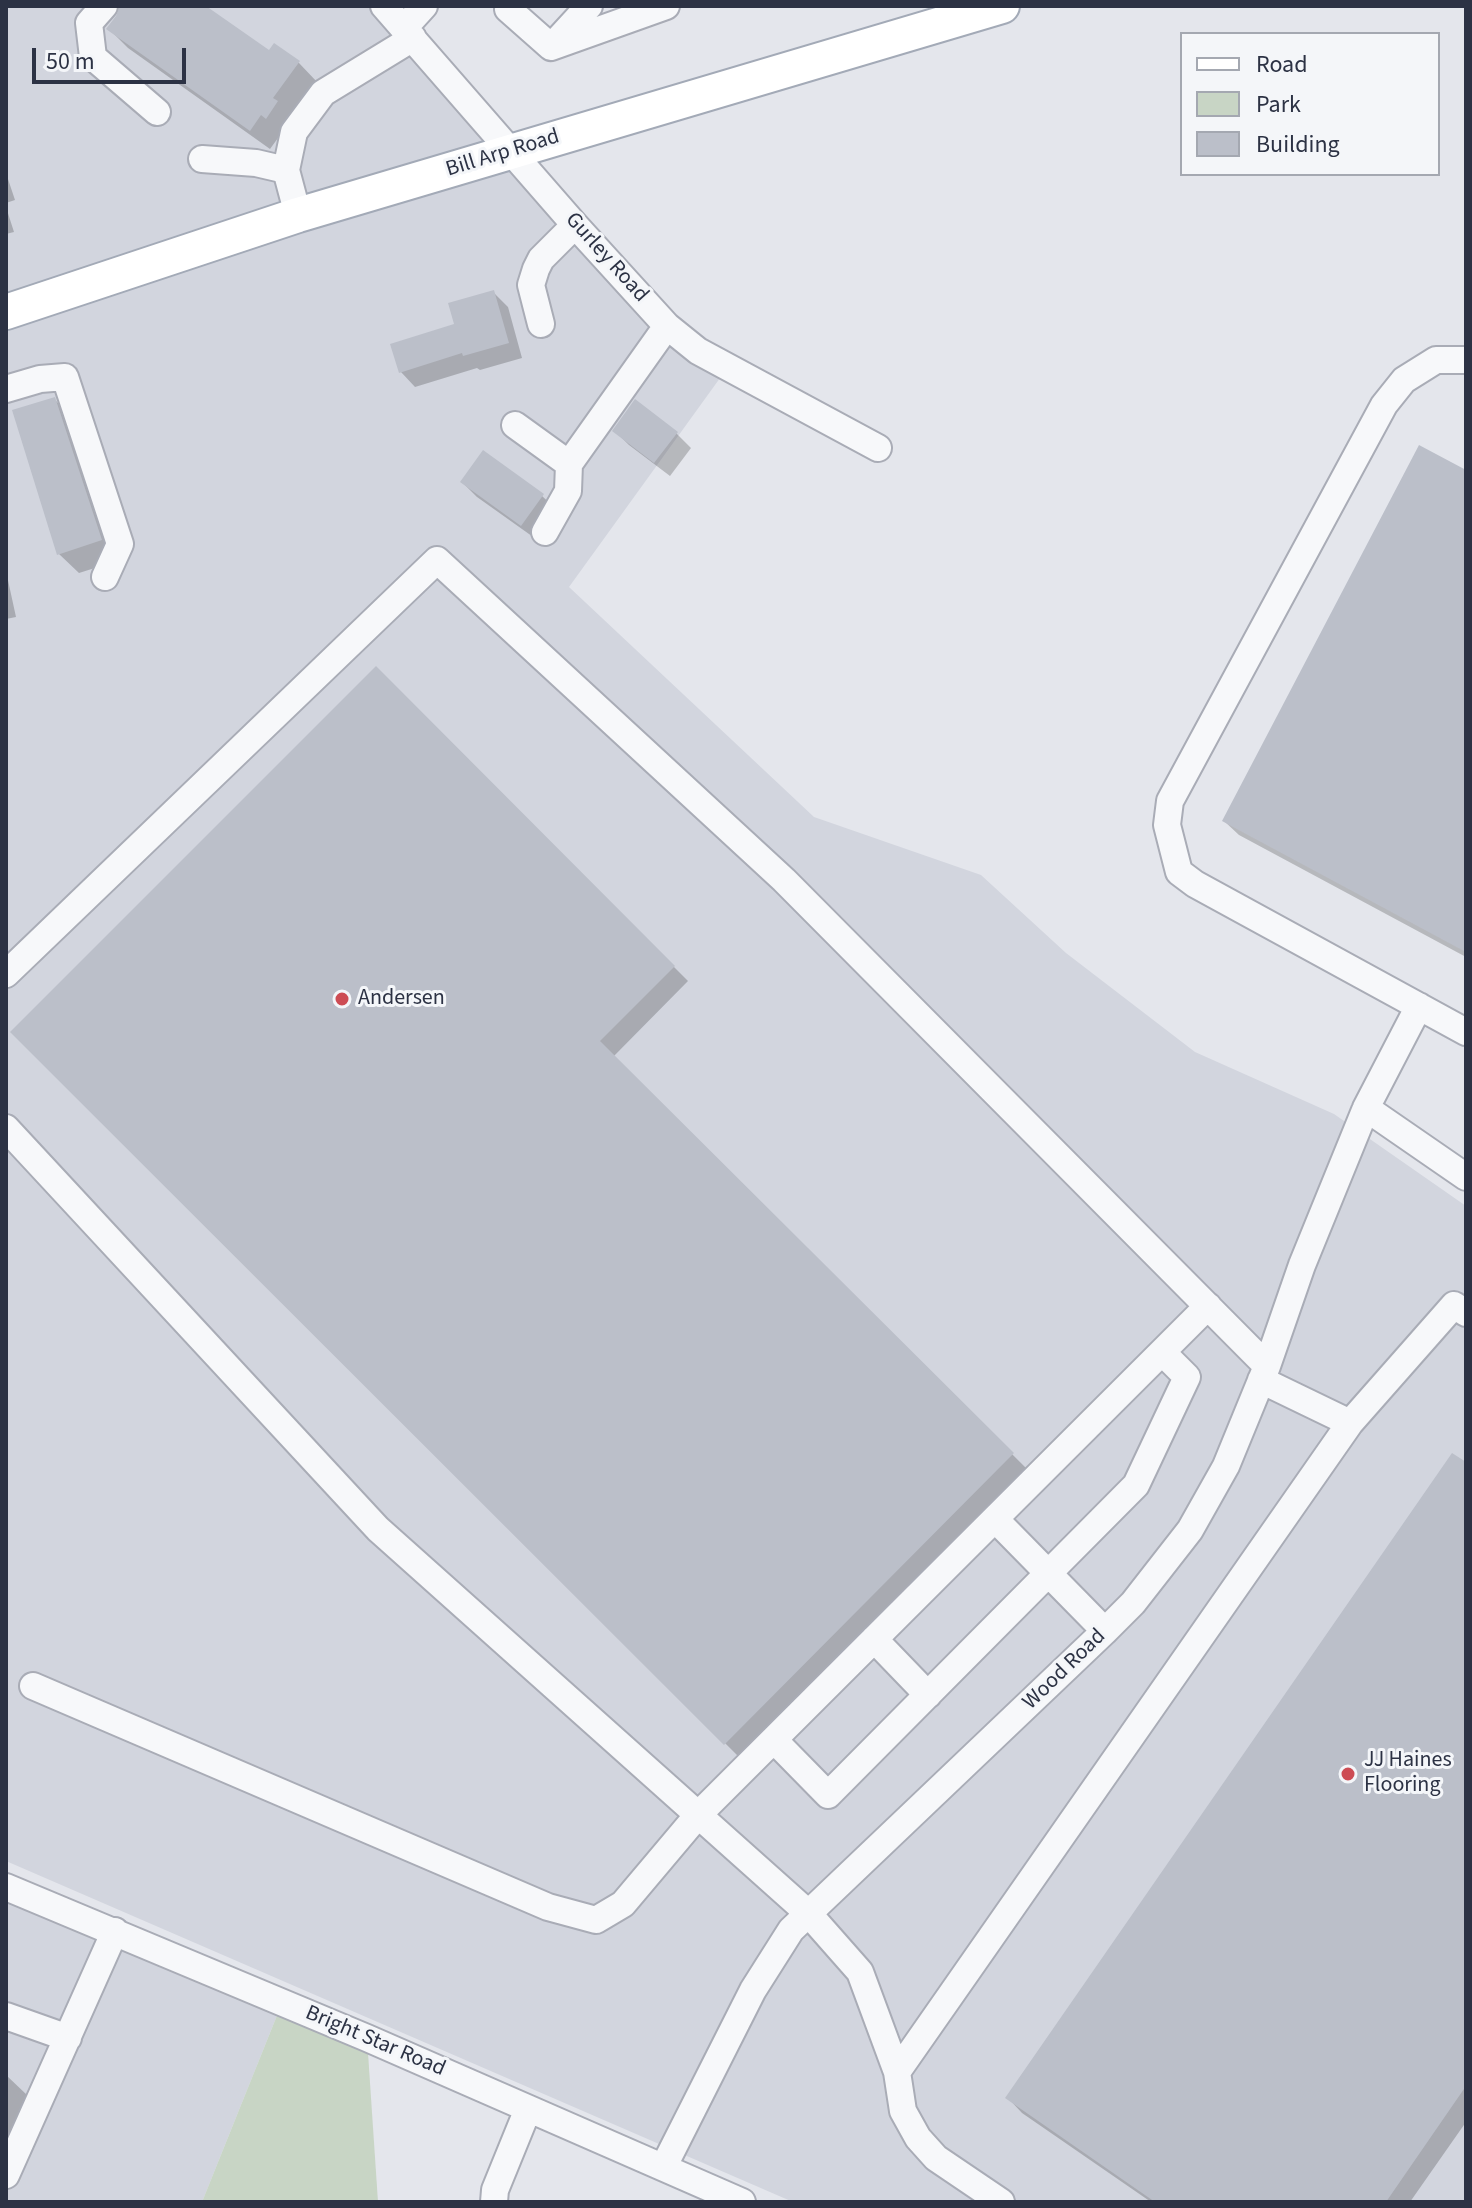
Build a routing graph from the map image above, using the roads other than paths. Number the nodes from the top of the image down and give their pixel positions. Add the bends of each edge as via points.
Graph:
1 (104, 6) edge
2 (384, 6) edge
3 (424, 6) edge
4 (510, 6) edge
5 (589, 6) edge
6 (666, 6) edge
7 (995, 7) edge
8 (921, 19) edge
9 (409, 33) junction
10 (551, 47) junction
11 (157, 112) dead end
12 (511, 152) junction
13 (202, 159) dead end
14 (286, 170) junction
15 (298, 215) junction
16 (575, 225) junction
17 (6, 312) edge
18 (541, 324) dead end
19 (667, 326) junction
20 (1466, 360) edge
21 (6, 389) edge
22 (515, 425) dead end
23 (878, 448) dead end
24 (569, 464) junction
25 (545, 532) dead end
26 (105, 577) dead end
27 (6, 974) edge
28 (1419, 1006) junction
29 (1466, 1032) edge
30 (1366, 1108) junction
31 (6, 1128) edge
32 (1466, 1177) edge
33 (1208, 1306) junction
34 (1466, 1313) edge
35 (1162, 1352) junction
36 (1264, 1373) junction
37 (1350, 1423) junction
38 (995, 1519) junction
39 (1048, 1574) junction
40 (1105, 1631) junction
41 (874, 1639) junction
42 (33, 1686) dead end
43 (928, 1695) junction
44 (774, 1740) junction
45 (698, 1815) junction
46 (6, 1887) edge
47 (808, 1913) junction
48 (115, 1931) junction
49 (7, 2020) edge
50 (68, 2038) junction
51 (897, 2072) junction
52 (528, 2109) junction
53 (664, 2166) junction
54 (6, 2175) edge
55 (494, 2202) edge
56 (742, 2202) edge
57 (1001, 2202) edge

1 - 11 street via 89,23 93,57
2 - 9 street, Gurley Road
3 - 9 street
4 - 10 street
5 - 10 street
6 - 10 street
7 - 8 main road, Bill Arp Road
8 - 12 main road, Bill Arp Road
9 - 12 street, Gurley Road
9 - 14 street via 323,93 294,132
12 - 15 main road, Bill Arp Road
12 - 16 street, Gurley Road
13 - 14 street
14 - 15 street
15 - 17 main road, Bill Arp Road
16 - 18 street via 536,269 531,285
16 - 19 street, Gurley Road
19 - 23 street, Gurley Road via 698,351
19 - 24 street
20 - 28 street via 1436,360 1404,380 1384,405 1170,801 1167,825 1179,872 1195,884
21 - 26 street via 65,377 120,544
22 - 24 street
24 - 25 street via 568,491
27 - 33 street via 437,560 784,880
28 - 29 street
28 - 30 street, Wood Road
30 - 32 street
30 - 36 street, Wood Road
31 - 45 street via 378,1529
33 - 35 street
33 - 36 street
34 - 37 street via 1454,1305
35 - 38 street
35 - 39 street via 1187,1377 1136,1485
36 - 37 street
36 - 40 street, Wood Road via 1226,1466 1190,1530
37 - 51 street
38 - 39 street
38 - 41 street
39 - 40 street
39 - 43 street
40 - 47 street, Wood Road
41 - 43 street
41 - 44 street
42 - 45 street via 548,1907 596,1920 623,1904
43 - 44 street via 828,1795
44 - 45 street
45 - 47 street
46 - 48 street, Bright Star Road
47 - 51 street via 860,1972
47 - 53 street, Wood Road via 753,1990
48 - 50 street
48 - 52 street, Bright Star Road
49 - 50 street
50 - 54 street
51 - 57 street via 903,2111 918,2138 936,2158
52 - 53 street, Bright Star Road
52 - 55 street
53 - 56 street, Bright Star Road

